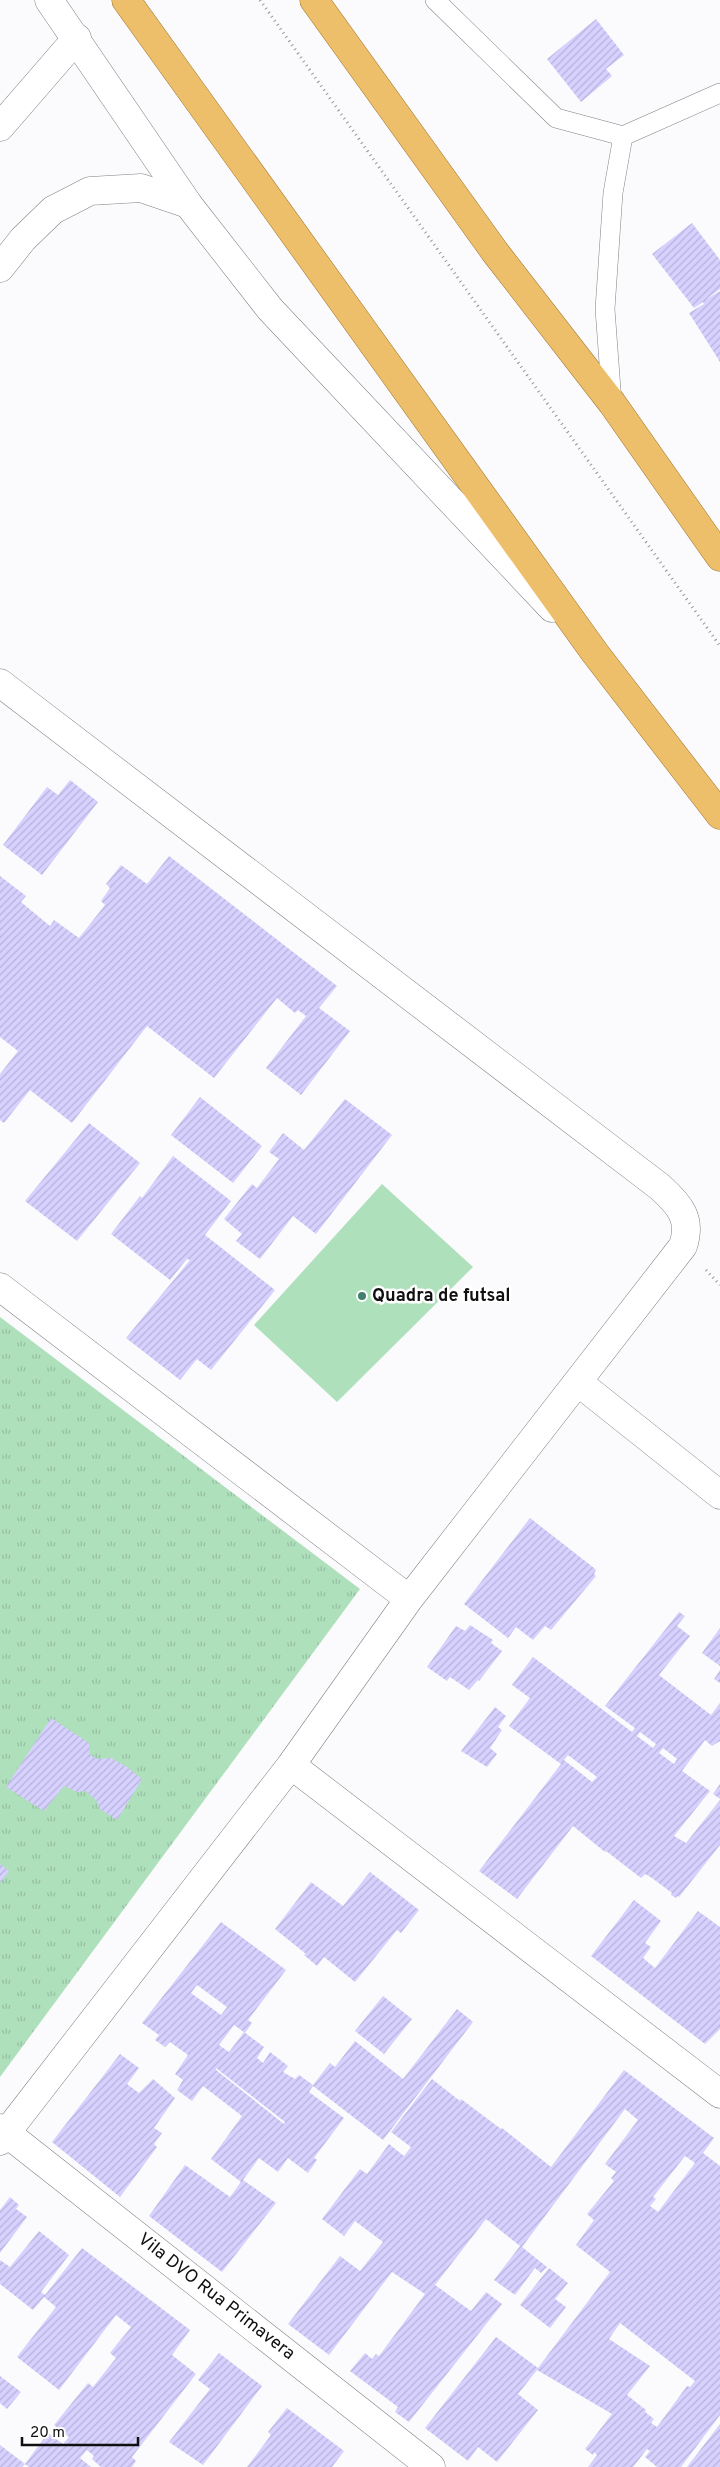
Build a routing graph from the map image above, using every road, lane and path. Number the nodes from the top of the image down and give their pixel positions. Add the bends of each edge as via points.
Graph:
1 (49, 0) edge
2 (126, 0) edge
3 (260, 0) edge
4 (314, 0) edge
5 (435, 0) edge
6 (77, 38) junction
7 (720, 93) edge
8 (0, 127) edge
9 (623, 136) junction
10 (188, 204) junction
11 (0, 268) edge
12 (612, 403) junction
13 (720, 557) edge
14 (720, 646) edge
15 (595, 653) junction
16 (0, 684) edge
17 (720, 815) edge
18 (0, 1288) edge
19 (578, 1382) junction
20 (720, 1495) edge
21 (409, 1599) junction
22 (291, 1765) junction
23 (720, 2094) edge
24 (2, 2134) edge
25 (431, 2467) edge

1 - 6 street
2 - 15 highway
3 - 14 path
4 - 12 highway via 495,252
5 - 9 lane via 556,118
6 - 8 street
6 - 10 street
7 - 9 lane
9 - 12 lane via 613,193 605,310
10 - 11 street via 141,188 90,191 53,210 23,239
10 - 15 street via 270,310
12 - 13 highway
15 - 17 highway
16 - 19 street via 677,1203 685,1219 687,1235 683,1246
18 - 21 street
19 - 20 street
19 - 21 street
21 - 22 street
22 - 23 street
22 - 24 street
24 - 25 street, Vila DVO Rua Primavera

